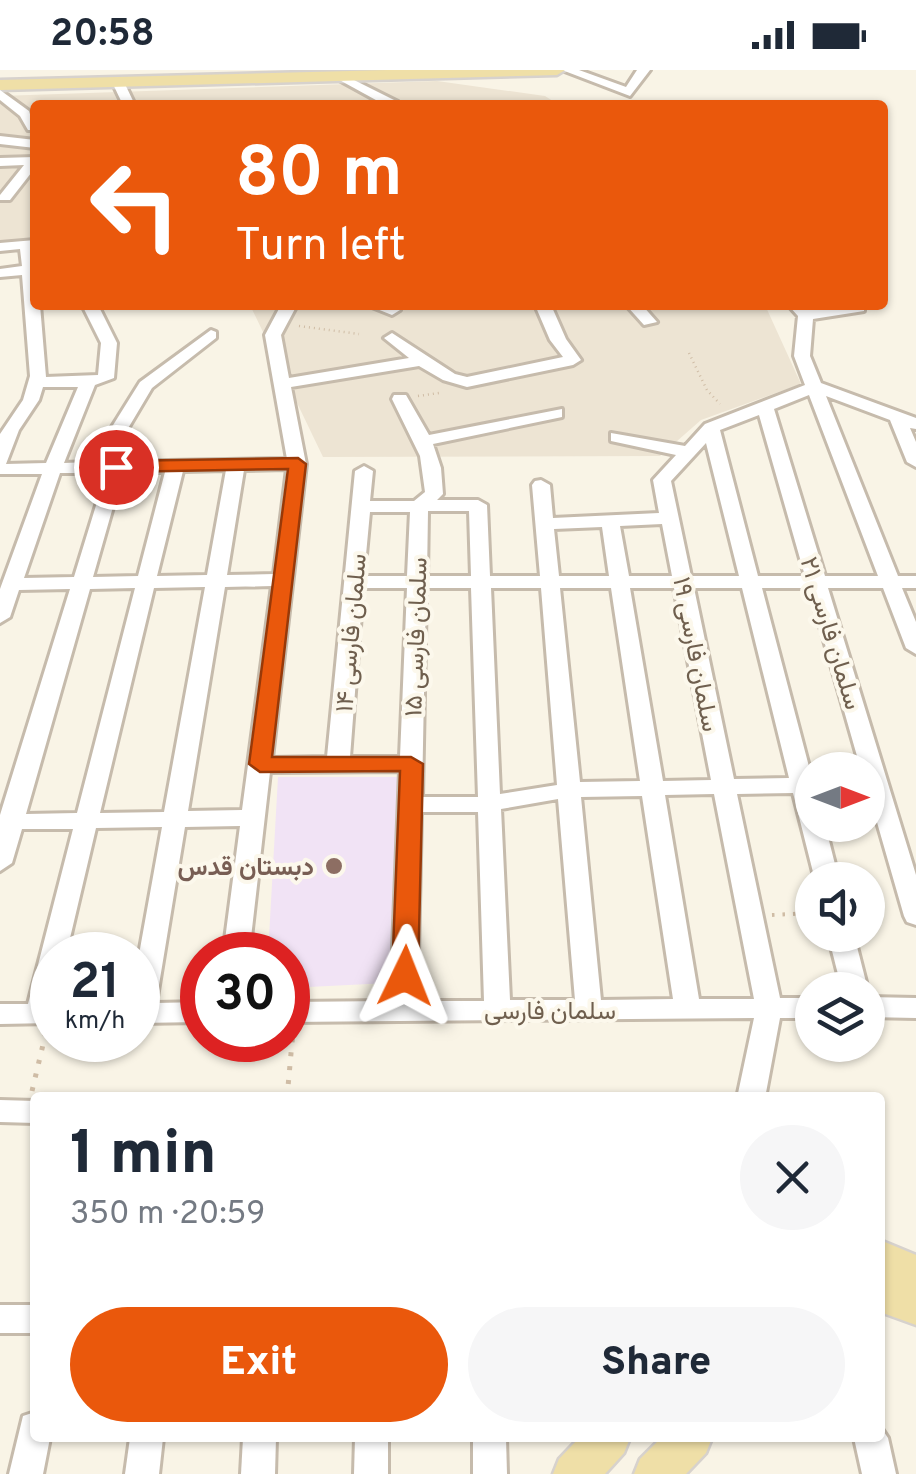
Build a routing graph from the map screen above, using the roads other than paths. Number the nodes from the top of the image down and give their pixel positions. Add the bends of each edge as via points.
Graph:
1 (236, 70) edge
2 (557, 70) edge
3 (568, 70) edge
4 (644, 70) edge
5 (523, 71) edge
6 (338, 76) junction
7 (0, 77) edge
8 (118, 82) junction
9 (0, 86) edge
10 (630, 92) junction
11 (0, 94) edge
12 (127, 100) edge
13 (384, 100) edge
14 (635, 100) edge
15 (30, 117) edge
16 (0, 140) edge
17 (30, 142) edge
18 (30, 161) edge
19 (0, 162) edge
20 (30, 166) edge
21 (24, 195) dead end
22 (2, 197) edge
23 (30, 244) edge
24 (0, 247) edge
25 (30, 257) edge
26 (29, 270) junction
27 (0, 273) edge
28 (30, 276) edge
29 (34, 310) edge
30 (93, 310) edge
31 (287, 310) edge
32 (546, 310) edge
33 (638, 310) edge
34 (801, 310) edge
35 (649, 322) dead end
36 (211, 335) dead end
37 (392, 338) dead end
38 (422, 361) junction
39 (36, 382) junction
40 (88, 382) junction
41 (282, 384) junction
42 (816, 387) junction
43 (400, 400) road end
44 (765, 408) junction
45 (556, 413) dead end
46 (896, 415) junction
47 (916, 424) edge
48 (712, 428) junction
49 (617, 437) dead end
50 (424, 441) junction
51 (689, 452) junction
52 (0, 460) edge
53 (916, 462) edge
54 (298, 464) junction
55 (236, 465) junction
56 (175, 466) junction
57 (106, 467) junction
58 (53, 468) junction
59 (0, 469) edge
60 (364, 471) dead end
61 (541, 485) dead end
62 (420, 506) junction
63 (360, 507) junction
64 (670, 518) junction
65 (610, 521) junction
66 (545, 524) junction
67 (281, 580) junction
68 (215, 581) junction
69 (146, 582) junction
70 (354, 582) junction
71 (416, 582) junction
72 (481, 582) junction
73 (550, 582) junction
74 (622, 582) junction
75 (682, 582) junction
76 (751, 582) junction
77 (817, 582) junction
78 (891, 582) junction
79 (916, 582) edge
80 (82, 583) junction
81 (12, 584) junction
82 (0, 617) edge
83 (916, 648) edge
84 (799, 752) edge
85 (863, 752) edge
86 (260, 764) junction
87 (338, 764) junction
88 (411, 764) junction
89 (795, 785) edge
90 (654, 786) junction
91 (724, 786) junction
92 (569, 790) junction
93 (489, 804) junction
94 (410, 806) junction
95 (253, 818) junction
96 (172, 820) junction
97 (6, 822) edge
98 (86, 822) junction
99 (885, 824) edge
100 (0, 863) edge
101 (916, 916) edge
102 (59, 932) edge
103 (153, 932) edge
104 (239, 932) edge
105 (885, 1007) edge
106 (769, 1008) junction
107 (795, 1008) edge
108 (916, 1008) edge
109 (688, 1009) junction
110 (496, 1010) junction
111 (589, 1010) junction
112 (404, 1011) junction
113 (310, 1012) edge
114 (30, 1013) edge
115 (0, 1014) edge
116 (751, 1092) edge
117 (885, 1259) edge
118 (916, 1274) edge
119 (885, 1295) edge
120 (916, 1307) edge
121 (0, 1319) edge
122 (30, 1319) edge
123 (32, 1442) edge
124 (146, 1442) edge
125 (260, 1442) edge
126 (372, 1442) edge
127 (490, 1442) edge
128 (604, 1442) edge
129 (686, 1442) edge
130 (872, 1442) edge
131 (26, 1474) edge
132 (142, 1474) edge
133 (258, 1474) edge
134 (371, 1474) edge
135 (490, 1474) edge
136 (575, 1474) edge
137 (656, 1474) edge
138 (880, 1474) edge

1 - 7 main road
2 - 5 main road
3 - 10 street
4 - 10 street
5 - 6 main road
6 - 8 main road
6 - 13 street
8 - 9 main road
8 - 12 street
10 - 14 street
11 - 15 street
16 - 17 street
18 - 19 street
20 - 22 street
21 - 22 street
23 - 24 street
25 - 26 street
26 - 27 street
26 - 28 street
29 - 39 street
30 - 40 street via 110,358 106,378
31 - 41 street via 273,335
32 - 38 street via 573,360 468,382
33 - 35 street
34 - 42 street via 802,356
36 - 57 street via 146,385
37 - 38 street
38 - 41 street
39 - 40 street
39 - 52 street
40 - 58 street
41 - 54 street
42 - 44 street, سلمان فارسی ۱۹
42 - 46 street
42 - 78 street
43 - 50 street, سلمان فارسی ۱۵
44 - 48 street, سلمان فارسی ۱۹
44 - 77 street, سلمان فارسی ۲۱
45 - 50 street
46 - 47 street
46 - 53 street
48 - 51 street, سلمان فارسی ۱۹
48 - 76 street
49 - 51 street
50 - 62 street, سلمان فارسی ۱۵ via 435,471 434,494
51 - 64 street, سلمان فارسی ۱۹ via 662,480
54 - 55 street
54 - 67 street
55 - 56 street
55 - 68 street
56 - 57 street
56 - 69 street
57 - 58 street
57 - 80 street
58 - 59 street
58 - 81 street
60 - 63 street, سلمان فارسی ۱۴
61 - 66 street
62 - 63 street
62 - 71 street, سلمان فارسی ۱۵
62 - 72 street via 478,505
63 - 70 street, سلمان فارسی ۱۴
64 - 65 street
64 - 75 street, سلمان فارسی ۱۹
65 - 66 street
65 - 74 street
66 - 73 street
67 - 68 street
67 - 86 street
68 - 69 street
68 - 96 street
69 - 80 street
69 - 98 street
70 - 71 street
70 - 87 street, سلمان فارسی ۱۴
71 - 72 street
71 - 88 street, سلمان فارسی ۱۵
72 - 73 street
72 - 93 street
73 - 74 street
73 - 92 street
74 - 75 street
74 - 90 street
75 - 76 street
75 - 91 street, سلمان فارسی ۱۹
76 - 77 street
76 - 84 street
77 - 78 street
77 - 85 street, سلمان فارسی ۲۱
78 - 79 street
78 - 83 street
80 - 81 street
80 - 97 street
81 - 82 street
86 - 87 street
86 - 95 street
87 - 88 street
88 - 94 street, سلمان فارسی ۱۵
89 - 91 street
90 - 91 street
90 - 92 street
90 - 109 street
91 - 106 street, سلمان فارسی ۱۹
92 - 93 street
92 - 111 street
93 - 94 street
93 - 110 street
94 - 112 street, سلمان فارسی ۱۵
95 - 96 street
95 - 104 street
96 - 98 street
96 - 103 street
97 - 98 street
97 - 100 street
98 - 102 street
99 - 101 street, سلمان فارسی ۲۱
105 - 108 street
106 - 107 street, سلمان فارسی
106 - 109 street, سلمان فارسی
106 - 116 street
109 - 111 street, سلمان فارسی
110 - 111 street, سلمان فارسی
110 - 112 street, سلمان فارسی
112 - 113 street, سلمان فارسی
114 - 115 street
117 - 118 main road
119 - 120 main road
121 - 122 street
123 - 131 street
124 - 132 street
125 - 133 street
126 - 134 street
127 - 135 street
128 - 136 main road
129 - 137 main road
130 - 138 street

